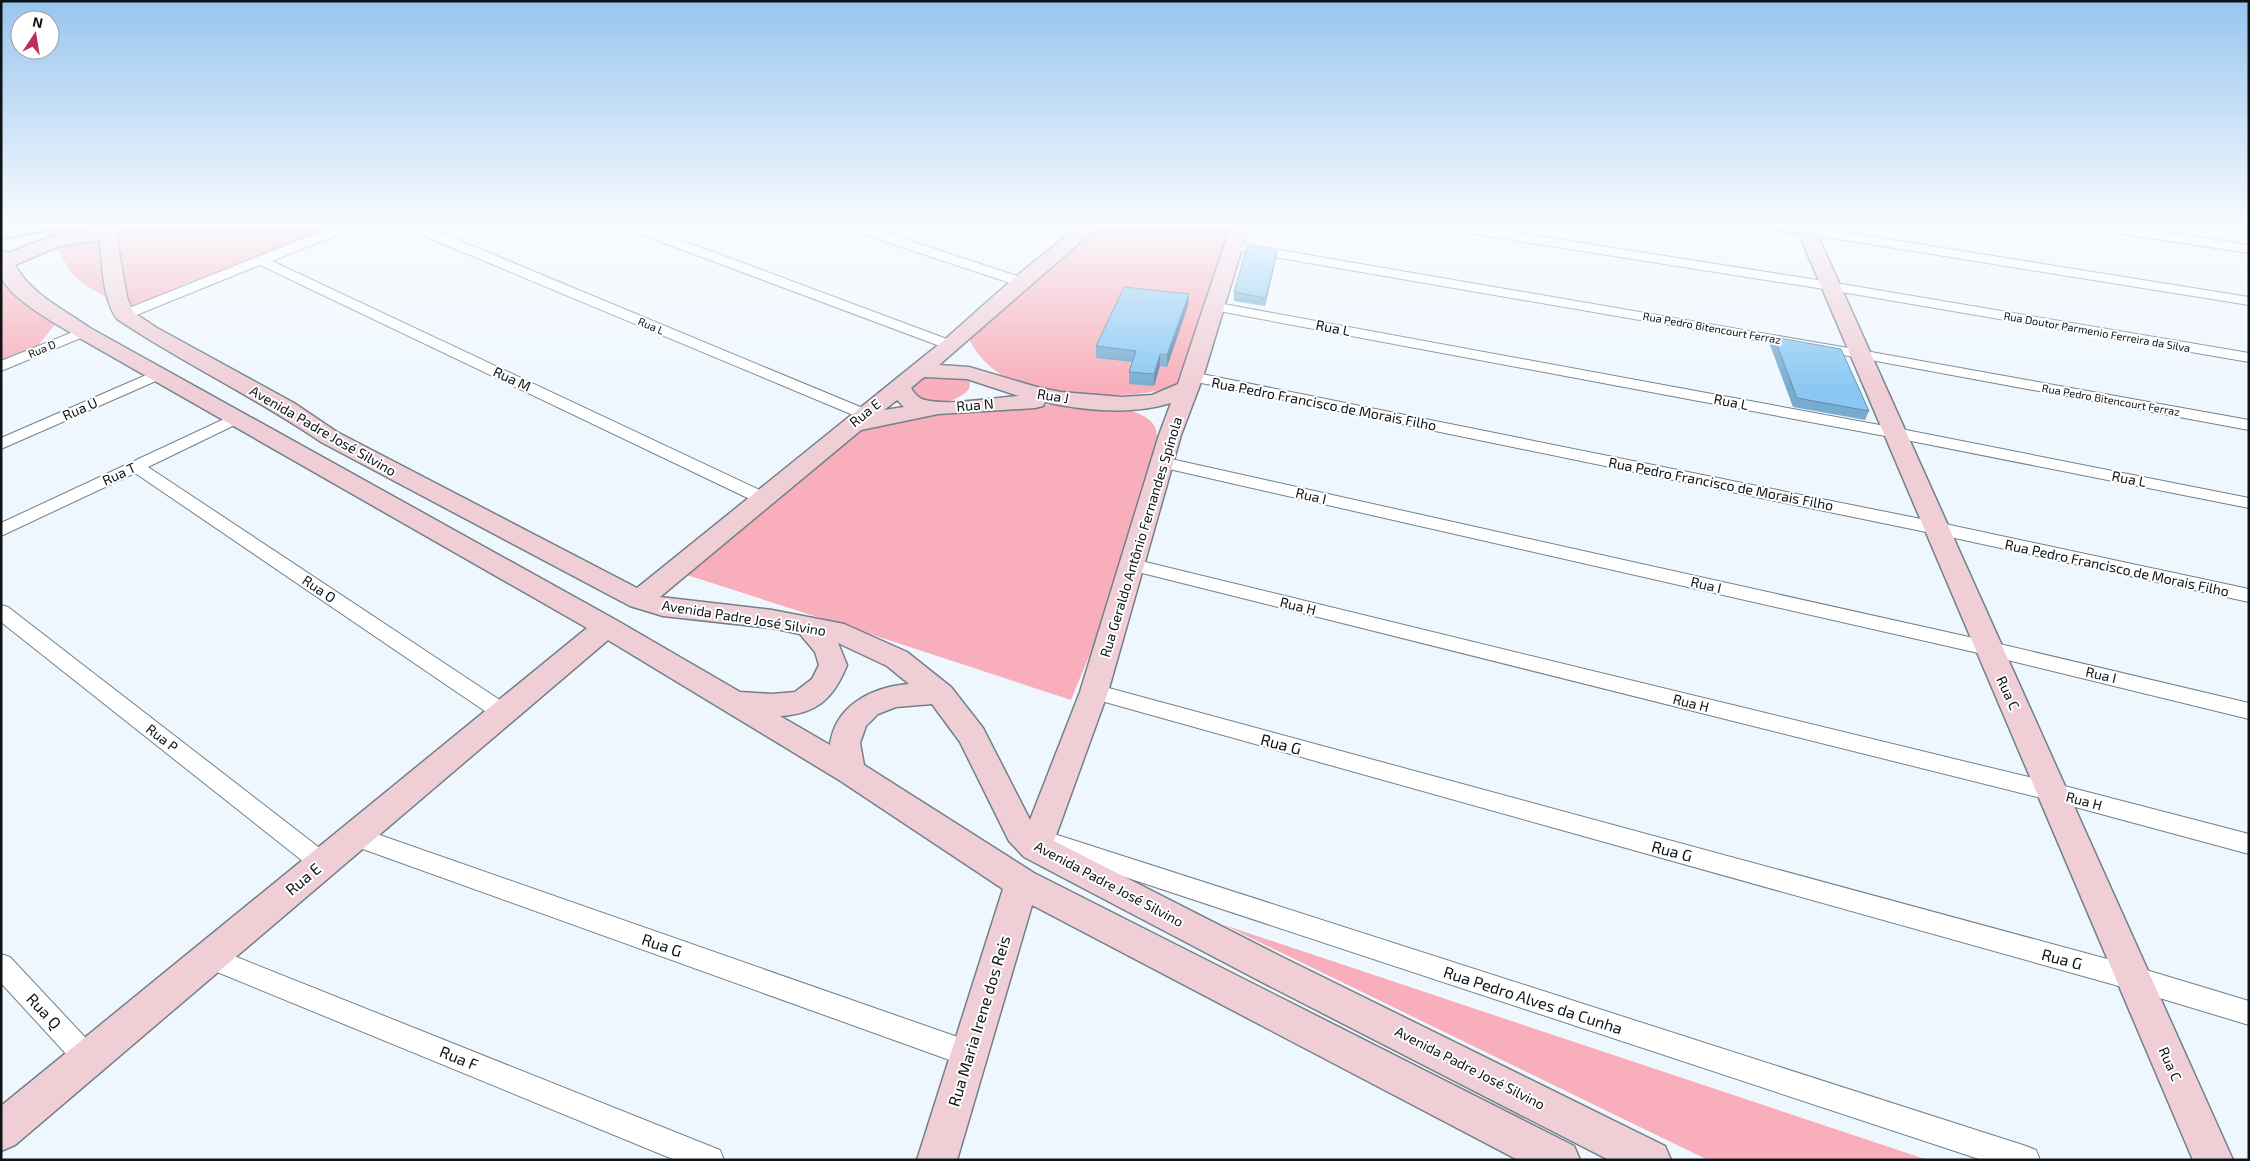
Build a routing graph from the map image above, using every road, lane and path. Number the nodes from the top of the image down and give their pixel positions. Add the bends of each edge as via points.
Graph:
1 (13, 279) edge
2 (114, 279) edge
3 (216, 279) edge
4 (300, 279) edge
5 (533, 279) edge
6 (779, 279) edge
7 (1012, 279) edge
8 (1024, 279) edge
9 (1222, 279) edge
10 (1468, 279) edge
11 (1787, 279) edge
12 (1827, 279) edge
13 (2118, 279) edge
14 (1021, 282) junction
15 (1830, 286) junction
16 (2249, 301) edge
17 (1213, 306) junction
18 (124, 315) junction
19 (84, 332) junction
20 (953, 342) junction
21 (1860, 354) junction
22 (2249, 358) edge
23 (1, 367) edge
24 (918, 370) junction
25 (160, 374) junction
26 (980, 376) junction
27 (1190, 382) junction
28 (899, 386) junction
29 (1061, 399) junction
30 (1122, 404) junction
31 (945, 407) junction
32 (237, 418) junction
33 (856, 421) junction
34 (2249, 425) edge
35 (1896, 433) junction
36 (1170, 436) junction
37 (1, 444) edge
38 (1162, 462) junction
39 (136, 466) junction
40 (762, 498) junction
41 (2249, 503) edge
42 (1936, 528) junction
43 (1, 530) edge
44 (1133, 565) junction
45 (2249, 596) edge
46 (639, 600) junction
47 (1, 612) edge
48 (606, 627) junction
49 (809, 627) junction
50 (1987, 648) junction
51 (1094, 692) junction
52 (938, 693) junction
53 (732, 702) junction
54 (2249, 711) edge
55 (502, 712) junction
56 (850, 771) junction
57 (2053, 792) junction
58 (354, 836) junction
59 (1038, 844) junction
60 (2249, 844) edge
61 (322, 863) junction
62 (1022, 883) junction
63 (209, 957) junction
64 (1, 965) edge
65 (2133, 978) junction
66 (2249, 1013) edge
67 (969, 1054) junction
68 (87, 1058) junction
69 (1, 1131) edge
70 (710, 1160) edge
71 (937, 1160) edge
72 (1560, 1160) edge
73 (1651, 1160) edge
74 (2026, 1160) edge
75 (2213, 1160) edge

1 - 19 main road via 29,296
2 - 18 main road
3 - 18 street
4 - 40 street, Rua M
5 - 33 street, Rua L
6 - 20 street
7 - 14 street
8 - 14 main road, Rua E
9 - 17 main road, Rua Geraldo Antônio Fernandes Spínola
10 - 21 street, Rua Pedro Bitencourt Ferraz
11 - 15 street, Rua Doutor Parmenio Ferreira da Silva
12 - 15 main road, Rua C
13 - 16 street
14 - 20 main road, Rua E
15 - 21 main road, Rua C
15 - 22 street, Rua Doutor Parmenio Ferreira da Silva
17 - 27 main road, Rua Geraldo Antônio Fernandes Spínola
17 - 35 street, Rua L
18 - 46 main road, Avenida Padre José Silvino via 286,408 329,437
19 - 23 street, Rua D
19 - 25 main road
20 - 24 main road, Rua E
20 - 26 main road
21 - 34 street, Rua Pedro Bitencourt Ferraz
21 - 35 main road, Rua C
24 - 26 main road, Rua J via 956,371
24 - 28 main road, Rua E
25 - 32 main road
25 - 37 street, Rua U
26 - 29 main road, Rua J
26 - 31 main road via 974,393
27 - 30 main road, Rua J via 1172,396
27 - 36 main road, Rua Geraldo Antônio Fernandes Spínola
27 - 42 street, Rua Pedro Francisco de Morais Filho
28 - 31 main road, Rua N via 904,396 917,405
28 - 33 main road, Rua E
29 - 30 street, Rua J
29 - 31 main road, Rua N
30 - 36 main road via 1163,424
31 - 33 main road
32 - 39 street, Rua T
32 - 48 main road
33 - 40 main road, Rua E
35 - 41 street, Rua L
35 - 42 main road, Rua C
36 - 38 main road, Rua Geraldo Antônio Fernandes Spínola
38 - 44 main road, Rua Geraldo Antônio Fernandes Spínola
38 - 50 street, Rua I
39 - 43 street, Rua T
39 - 55 street, Rua O
40 - 46 main road, Rua E
42 - 45 street, Rua Pedro Francisco de Morais Filho
42 - 50 main road, Rua C
44 - 51 main road, Rua Geraldo Antônio Fernandes Spínola
44 - 57 street, Rua H
46 - 49 main road, Avenida Padre José Silvino via 663,607 772,619
47 - 61 street, Rua P
48 - 53 main road
48 - 55 main road, Rua E
49 - 52 main road, Avenida Padre José Silvino via 844,634 897,659
49 - 53 main road via 828,649 833,665 821,688 803,700 780,706
50 - 54 street, Rua I
50 - 57 main road, Rua C
51 - 59 main road, Rua Geraldo Antônio Fernandes Spínola
51 - 65 street, Rua G
52 - 56 main road via 893,696 868,706 853,721 845,744
52 - 59 main road, Avenida Padre José Silvino via 972,736 1020,832
53 - 56 main road
55 - 58 main road, Rua E
56 - 62 main road
57 - 60 street, Rua H
57 - 65 main road, Rua C
58 - 61 main road, Rua E
58 - 67 street, Rua G
59 - 73 main road, Avenida Padre José Silvino via 1269,968
59 - 74 street, Rua Pedro Alves da Cunha
61 - 63 main road, Rua E
62 - 67 main road, Rua Maria Irene dos Reis
62 - 72 main road
63 - 68 main road, Rua E
63 - 70 street, Rua F
64 - 68 street, Rua Q
65 - 66 street, Rua G
65 - 75 main road, Rua C
67 - 71 main road, Rua Maria Irene dos Reis
68 - 69 main road, Rua E

